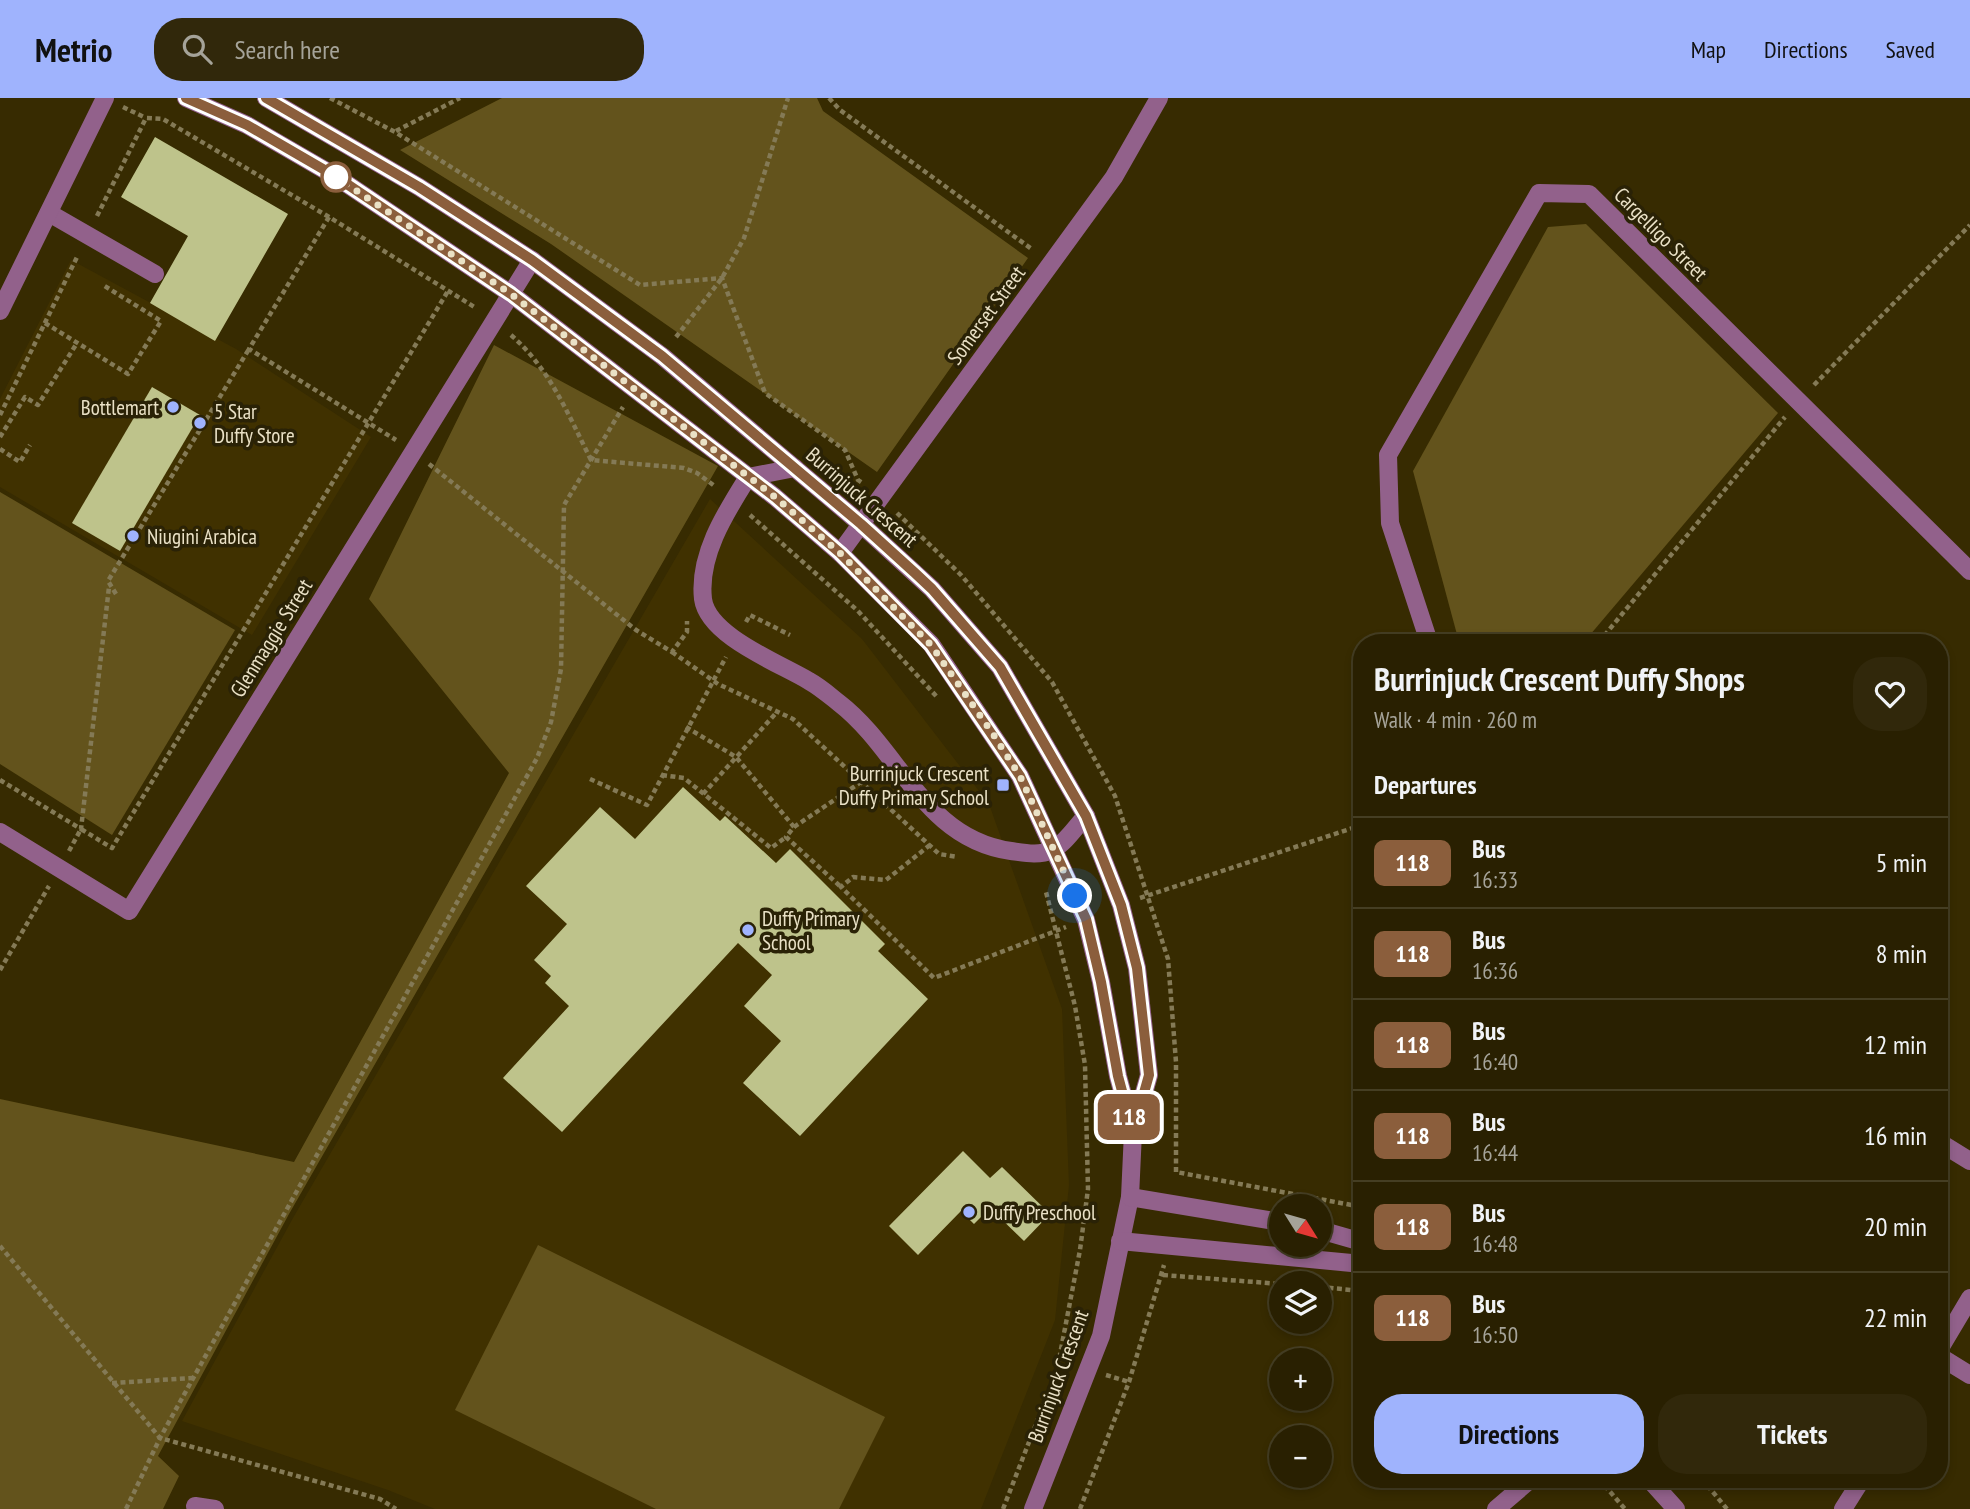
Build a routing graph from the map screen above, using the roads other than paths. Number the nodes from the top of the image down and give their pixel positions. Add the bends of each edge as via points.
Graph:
1 (104, 98) edge
2 (186, 98) edge
3 (266, 98) edge
4 (1159, 98) edge
5 (49, 213) junction
6 (532, 260) junction
7 (155, 274) dead end
8 (511, 294) junction
9 (0, 312) edge
10 (795, 468) junction
11 (748, 477) junction
12 (861, 524) junction
13 (840, 553) junction
14 (1970, 571) edge
15 (1426, 634) edge
16 (1086, 816) junction
17 (0, 832) edge
18 (1054, 850) junction
19 (1133, 1132) junction
20 (1948, 1148) edge
21 (1970, 1161) edge
22 (1130, 1197) junction
23 (1269, 1221) edge
24 (1332, 1233) edge
25 (1353, 1239) edge
26 (1120, 1241) junction
27 (1353, 1263) edge
28 (1970, 1298) edge
29 (1948, 1335) edge
30 (1948, 1362) edge
31 (1970, 1375) edge
32 (1520, 1488) edge
33 (1657, 1488) edge
34 (1856, 1488) edge
35 (195, 1506) dead end
36 (215, 1509) edge
37 (1033, 1509) edge
38 (1496, 1509) edge
39 (1676, 1509) edge
40 (1843, 1509) edge

1 - 5 street
2 - 8 street, Burrinjuck Crescent via 247,125 335,176
3 - 6 street, Burrinjuck Crescent via 419,187
4 - 12 street, Somerset Street via 1114,177
5 - 7 street
5 - 9 street
6 - 8 street, Glenmaggie Street
6 - 10 street, Burrinjuck Crescent via 662,356
8 - 11 street, Burrinjuck Crescent
8 - 17 street, Glenmaggie Street via 129,911
10 - 11 street
10 - 12 street, Burrinjuck Crescent
11 - 13 street, Burrinjuck Crescent
11 - 18 street via 706,557 703,601 721,629 813,683 848,710 941,820 982,844 1034,855
12 - 13 street, Somerset Street
12 - 16 street, Burrinjuck Crescent via 932,589 1000,667
13 - 18 street, Burrinjuck Crescent via 931,645 1020,776
14 - 15 street, Cargelligo Street via 1589,194 1539,193 1388,455 1390,523
16 - 18 street
16 - 19 street, Burrinjuck Crescent via 1121,905 1137,968 1149,1075
18 - 19 street, Burrinjuck Crescent via 1086,919
19 - 22 street, Burrinjuck Crescent
20 - 21 street
22 - 23 street
22 - 26 street, Burrinjuck Crescent
24 - 25 street
26 - 27 street
26 - 37 street, Burrinjuck Crescent via 1101,1336
28 - 29 street
30 - 31 street
32 - 38 street
33 - 39 street
34 - 40 street
35 - 36 street

